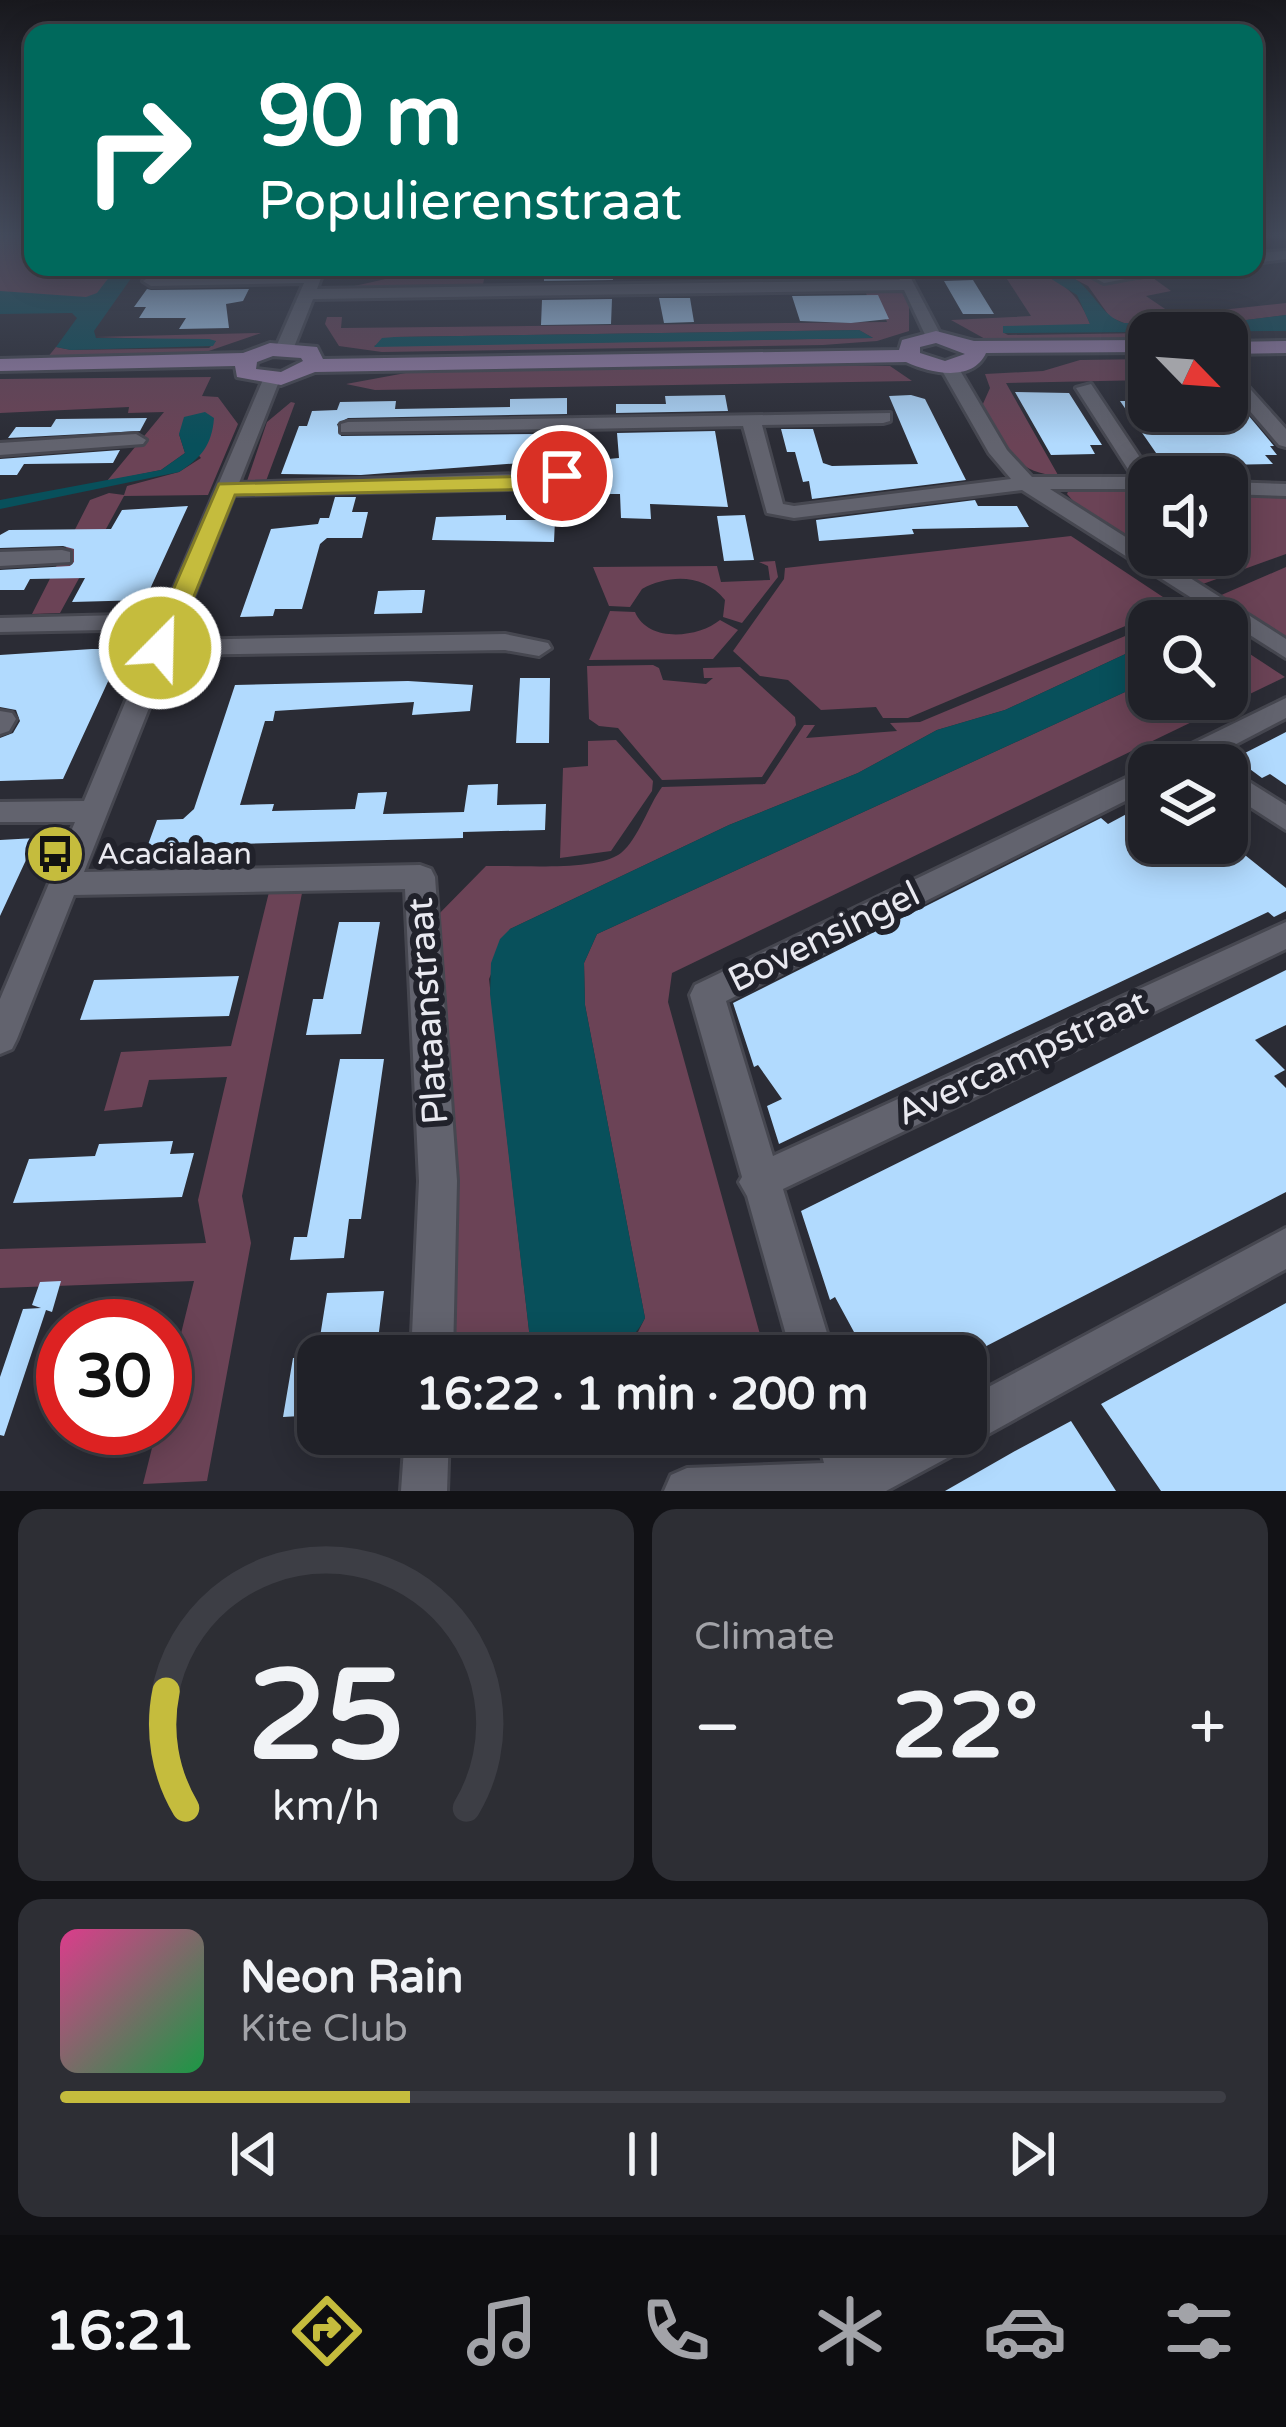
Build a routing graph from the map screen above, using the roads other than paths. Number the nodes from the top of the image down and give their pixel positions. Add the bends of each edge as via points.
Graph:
1 (302, 306) edge
2 (919, 306) edge
3 (934, 337) junction
4 (1286, 345) edge
5 (1248, 346) edge
6 (285, 347) junction
7 (1128, 348) edge
8 (974, 351) junction
9 (908, 352) junction
10 (313, 362) junction
11 (244, 364) junction
12 (949, 367) junction
13 (0, 368) edge
14 (271, 379) junction
15 (1084, 388) dead end
16 (1248, 398) edge
17 (883, 417) dead end
18 (751, 420) junction
19 (573, 426) junction
20 (348, 428) dead end
21 (136, 440) dead end
22 (1286, 441) edge
23 (0, 449) edge
24 (1130, 456) edge
25 (1026, 483) junction
26 (1128, 483) edge
27 (226, 489) junction
28 (1248, 489) edge
29 (1286, 490) edge
30 (62, 556) dead end
31 (0, 559) edge
32 (173, 621) junction
33 (0, 625) edge
34 (160, 648) junction
35 (539, 648) dead end
36 (1286, 650) edge
37 (1286, 707) edge
38 (1223, 744) edge
39 (1128, 787) edge
40 (1248, 793) edge
41 (94, 811) junction
42 (0, 812) edge
43 (1286, 820) edge
44 (64, 884) junction
45 (1286, 935) edge
46 (0, 1039) edge
47 (758, 1182) junction
48 (1286, 1247) edge
49 (433, 1335) edge
50 (806, 1335) edge
51 (987, 1411) edge
52 (426, 1455) edge
53 (845, 1455) edge
54 (911, 1455) edge
55 (855, 1488) edge
56 (424, 1491) edge
57 (687, 1491) edge

1 - 6 street
2 - 3 street
3 - 8 main road
3 - 9 main road via 914,340
4 - 5 main road
6 - 10 main road
6 - 11 main road
7 - 8 main road
8 - 12 main road via 969,363
9 - 10 main road
9 - 12 main road
10 - 14 main road
11 - 13 main road
11 - 14 main road via 251,376
12 - 25 street
14 - 27 street
15 - 24 street
16 - 22 street
17 - 18 street
18 - 19 street
18 - 25 street via 774,509
19 - 20 street
19 - 27 street via 563,435 562,476 550,482
21 - 23 street
25 - 26 street
25 - 36 street
27 - 32 street
28 - 29 street
30 - 31 street
32 - 33 street
32 - 34 street
34 - 35 street
34 - 41 street
37 - 38 street
39 - 47 street, Bovensingel via 707,995
40 - 43 street
41 - 42 street
41 - 44 street
44 - 46 street
44 - 49 street, Plataanstraat via 420,877 438,1181
45 - 47 street, Avercampstraat
47 - 50 street, Bovensingel
48 - 51 street
52 - 56 street
53 - 55 street
54 - 55 street
55 - 57 street

